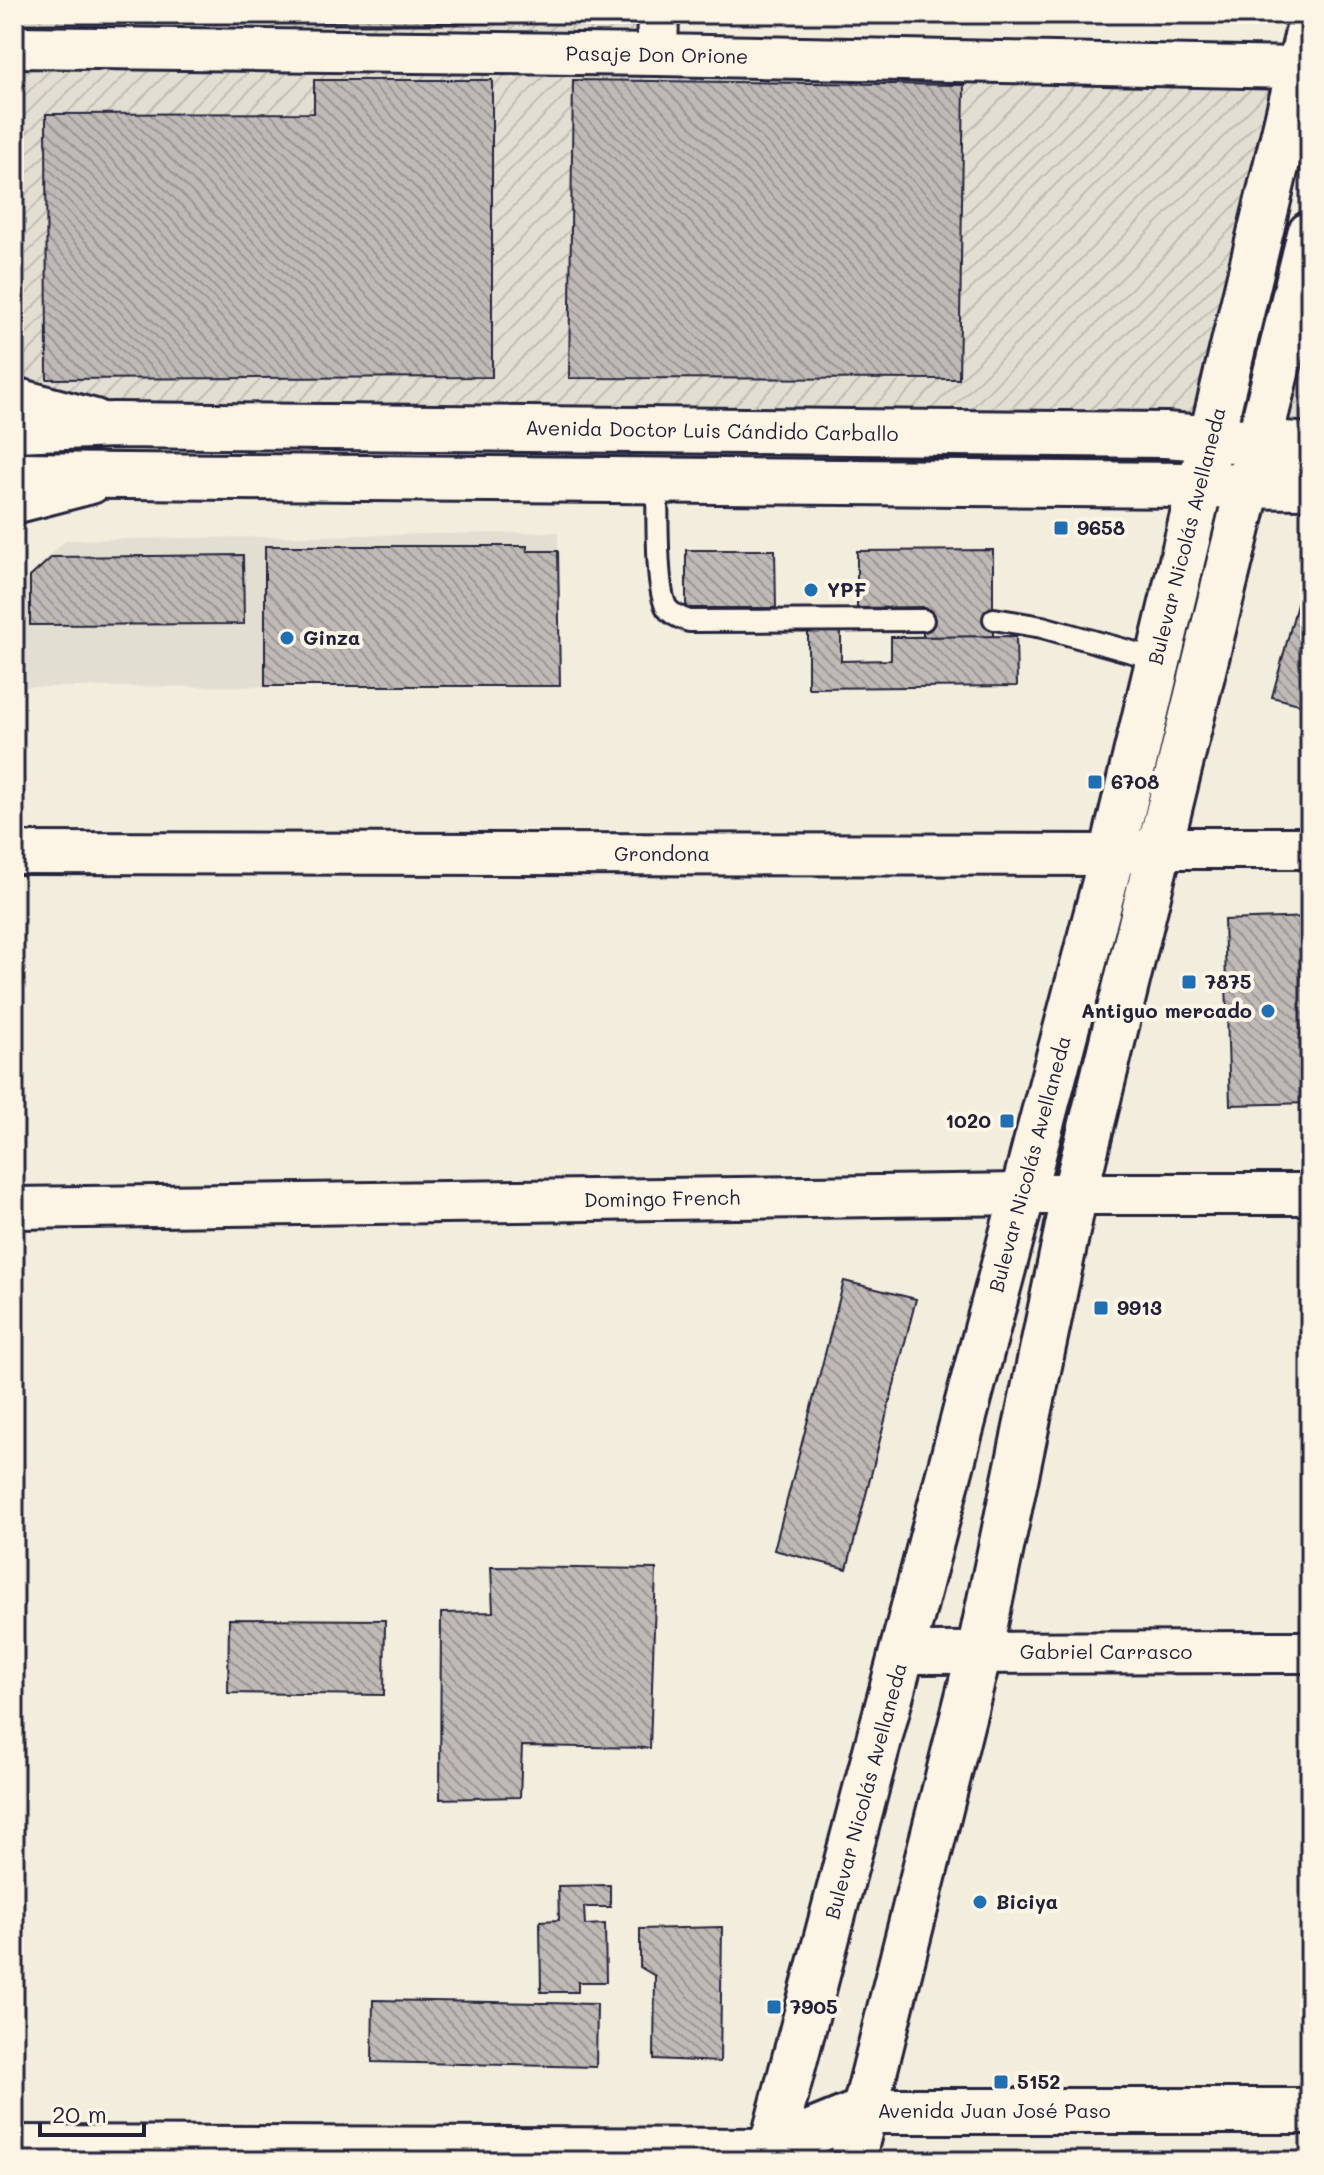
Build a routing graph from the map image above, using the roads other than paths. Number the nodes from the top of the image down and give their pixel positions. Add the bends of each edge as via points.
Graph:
1 (658, 14) edge
2 (1310, 24) edge
3 (14, 47) edge
4 (657, 55) junction
5 (1299, 68) junction
6 (1310, 234) edge
7 (14, 398) edge
8 (114, 425) junction
9 (14, 429) edge
10 (1210, 438) junction
11 (1258, 442) junction
12 (1310, 446) edge
13 (14, 475) edge
14 (115, 477) junction
15 (657, 481) junction
16 (1198, 486) junction
17 (1248, 486) junction
18 (1310, 486) edge
19 (14, 503) edge
20 (994, 619) dead end
21 (923, 620) dead end
22 (1157, 659) junction
23 (1160, 848) junction
24 (1310, 848) edge
25 (14, 853) edge
26 (1112, 855) junction
27 (1075, 1193) junction
28 (1023, 1194) junction
29 (1310, 1194) edge
30 (14, 1208) edge
31 (1310, 1652) edge
32 (902, 1653) junction
33 (979, 1653) junction
34 (864, 2111) junction
35 (1310, 2111) edge
36 (14, 2146) edge
37 (770, 2155) edge
38 (852, 2161) edge

1 - 4 street
2 - 5 main road, Bulevar Nicolás Avellaneda
3 - 4 street, Pasaje Don Orione
4 - 5 street, Pasaje Don Orione
5 - 10 main road, Bulevar Nicolás Avellaneda
6 - 11 main road
7 - 8 street, Avenida Doctor Luis Cándido Carballo
8 - 9 main road, Avenida Doctor Luis Cándido Carballo
8 - 10 main road, Avenida Doctor Luis Cándido Carballo
10 - 11 main road, Avenida Doctor Luis Cándido Carballo
10 - 16 main road, Bulevar Nicolás Avellaneda
11 - 12 main road, Avenida Doctor Luis Cándido Carballo
11 - 17 main road
13 - 14 main road
14 - 15 main road
14 - 19 street
15 - 16 main road
15 - 21 lane via 661,587 674,614 689,621
16 - 17 main road
16 - 22 main road, Bulevar Nicolás Avellaneda
17 - 18 main road
17 - 23 main road
20 - 22 lane
22 - 26 main road, Bulevar Nicolás Avellaneda
23 - 24 street, Grondona
23 - 26 street, Grondona
23 - 27 main road
25 - 26 street, Grondona
26 - 28 main road, Bulevar Nicolás Avellaneda
27 - 28 street, Domingo French
27 - 29 street, Domingo French
27 - 33 main road
28 - 30 street, Domingo French
28 - 32 main road, Bulevar Nicolás Avellaneda
31 - 33 street, Gabriel Carrasco
32 - 33 street, Gabriel Carrasco
32 - 37 main road, Bulevar Nicolás Avellaneda
33 - 34 main road
34 - 35 main road, Avenida Juan José Paso
34 - 37 main road, Avenida Juan José Paso
34 - 38 main road
36 - 37 street, Avenida Juan José Paso

